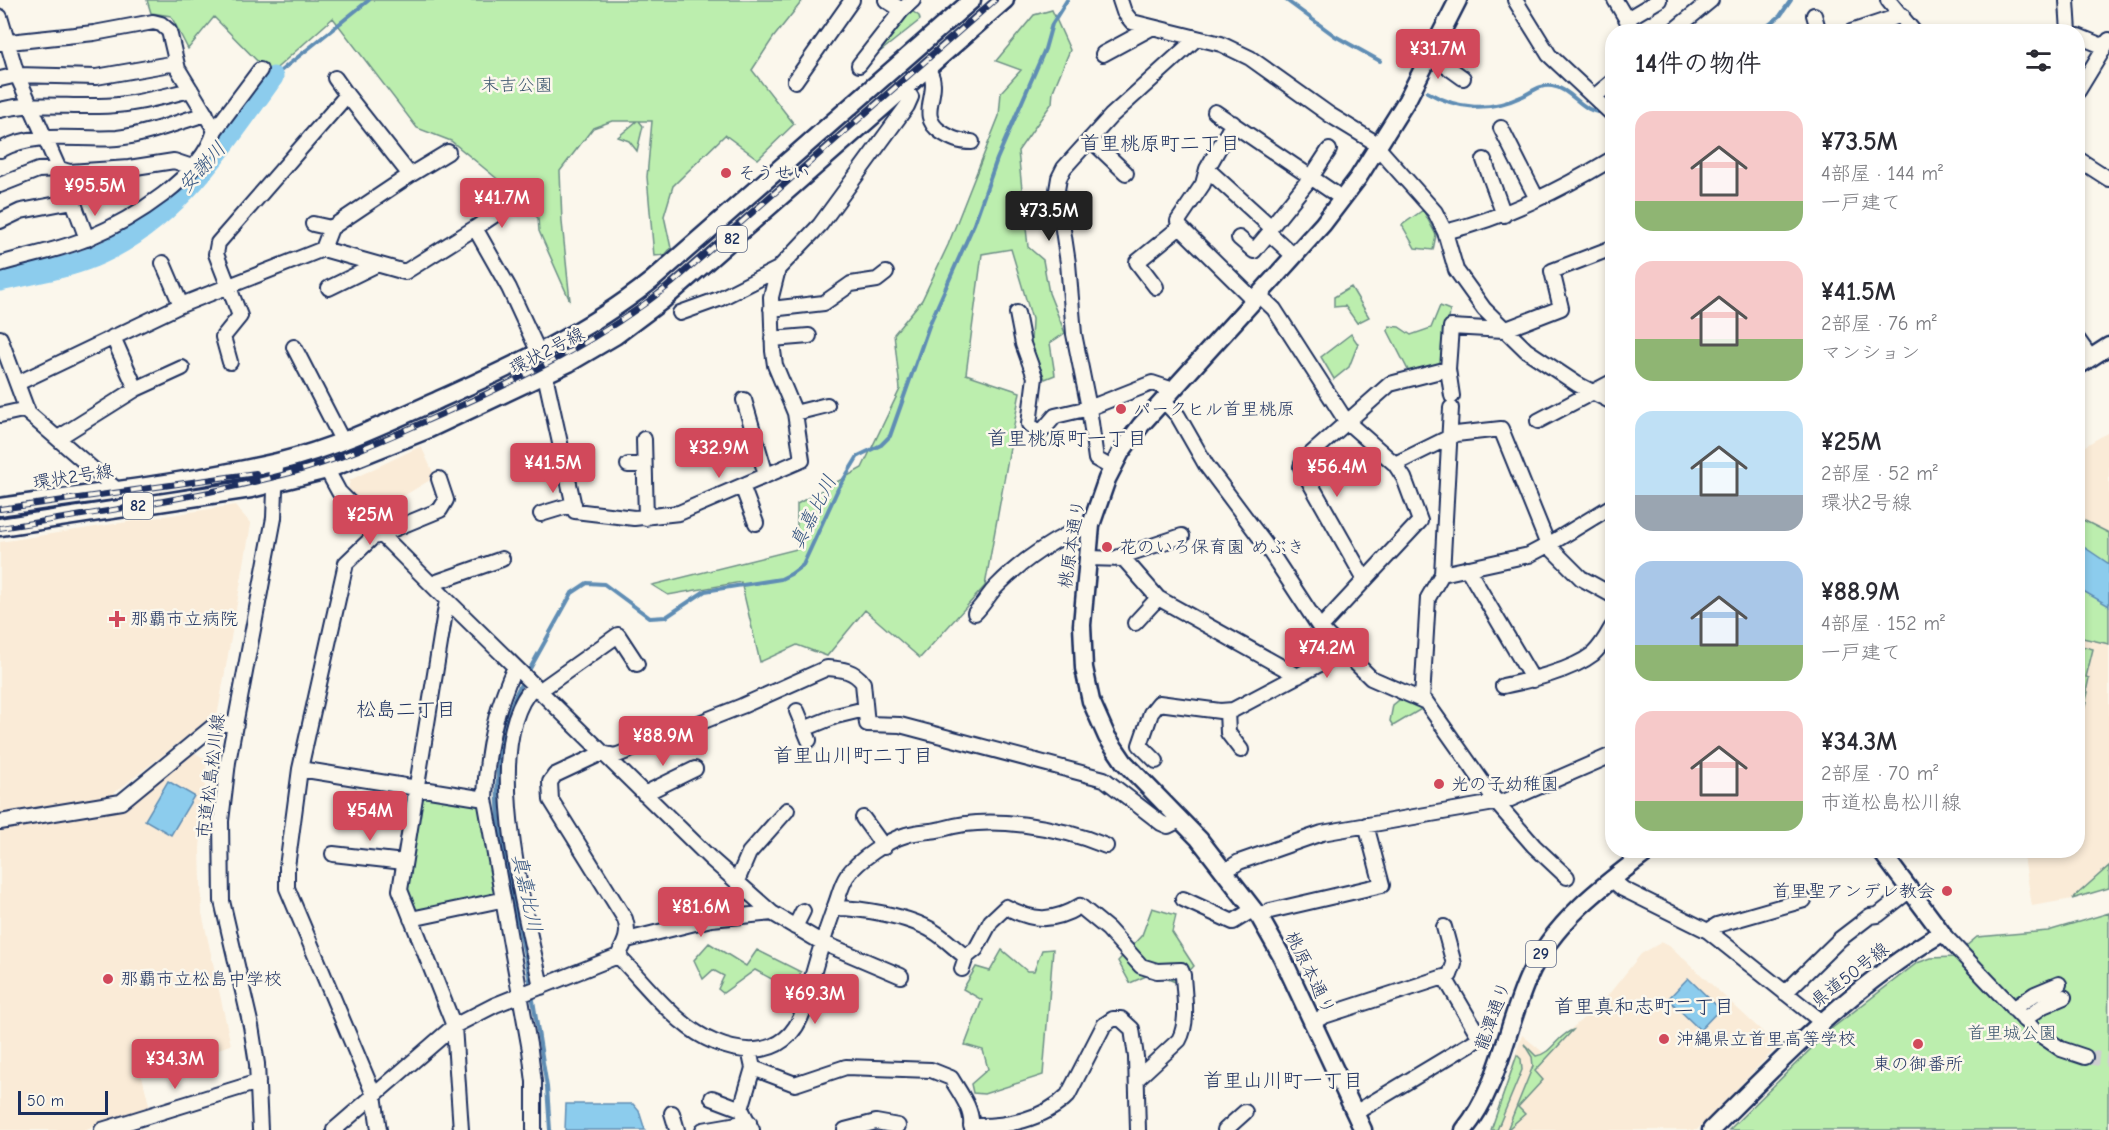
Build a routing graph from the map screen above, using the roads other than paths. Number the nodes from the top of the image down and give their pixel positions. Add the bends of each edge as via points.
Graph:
1 (852, 0) edge
2 (886, 0) edge
3 (913, 0) edge
4 (972, 0) edge
5 (1005, 0) edge
6 (1120, 0) edge
7 (1458, 0) edge
8 (1515, 0) edge
9 (1615, 0) edge
10 (1659, 0) edge
11 (1711, 0) edge
12 (1888, 0) edge
13 (2067, 1) edge
14 (902, 10) junction
15 (1814, 15) dead end
16 (1902, 15) junction
17 (0, 17) edge
18 (1627, 19) junction
19 (1630, 24) edge
20 (1682, 24) edge
21 (1817, 24) edge
22 (1875, 24) edge
23 (1908, 24) edge
24 (2068, 24) edge
25 (1151, 28) junction
26 (1197, 38) junction
27 (2085, 38) edge
28 (4, 41) edge
29 (2107, 44) edge
30 (1103, 54) dead end
31 (1431, 55) junction
32 (176, 63) junction
33 (859, 65) dead end
34 (927, 69) junction
35 (260, 70) dead end
36 (17, 75) junction
37 (335, 78) dead end
38 (1463, 78) dead end
39 (0, 79) edge
40 (2085, 80) edge
41 (795, 81) dead end
42 (905, 89) junction
43 (191, 90) junction
44 (346, 96) junction
45 (28, 105) junction
46 (1603, 106) edge
47 (0, 110) edge
48 (1215, 112) dead end
49 (206, 114) junction
50 (1233, 123) junction
51 (1501, 128) dead end
52 (215, 130) junction
53 (42, 137) junction
54 (1090, 139) junction
55 (972, 142) dead end
56 (1379, 148) junction
57 (0, 150) edge
58 (1329, 150) dead end
59 (448, 152) dead end
60 (1484, 160) dead end
61 (1605, 163) edge
62 (2085, 165) edge
63 (192, 167) junction
64 (60, 168) junction
65 (1207, 169) junction
66 (1126, 173) dead end
67 (410, 175) junction
68 (1312, 176) junction
69 (2109, 179) edge
70 (0, 185) edge
71 (1343, 199) junction
72 (1537, 199) junction
73 (73, 201) junction
74 (511, 204) dead end
75 (1504, 214) junction
76 (0, 221) edge
77 (313, 225) dead end
78 (1180, 226) junction
79 (331, 228) junction
80 (475, 228) junction
81 (1270, 230) junction
82 (1444, 232) junction
83 (1239, 238) dead end
84 (87, 239) junction
85 (323, 249) junction
86 (1605, 251) edge
87 (1294, 256) junction
88 (163, 263) dead end
89 (0, 264) edge
90 (376, 265) junction
91 (778, 269) junction
92 (886, 273) dead end
93 (227, 286) junction
94 (1156, 287) dead end
95 (329, 288) dead end
96 (1257, 298) junction
97 (181, 305) junction
98 (771, 309) junction
99 (680, 313) dead end
100 (1017, 313) dead end
101 (1504, 330) junction
102 (809, 336) dead end
103 (113, 337) junction
104 (0, 338) edge
105 (772, 339) junction
106 (2109, 346) edge
107 (294, 347) dead end
108 (539, 353) junction
109 (2085, 361) edge
110 (230, 362) dead end
111 (182, 368) dead end
112 (1448, 369) junction
113 (545, 375) junction
114 (18, 383) junction
115 (1605, 386) edge
116 (136, 388) junction
117 (1594, 393) junction
118 (1168, 395) junction
119 (1605, 398) edge
120 (744, 400) dead end
121 (826, 405) dead end
122 (1089, 408) junction
123 (27, 409) junction
124 (795, 413) junction
125 (0, 415) edge
126 (1346, 421) junction
127 (1538, 422) dead end
128 (1450, 437) junction
129 (58, 438) junction
130 (644, 439) dead end
131 (343, 442) junction
132 (276, 462) junction
133 (1395, 464) junction
134 (628, 465) dead end
135 (644, 465) junction
136 (1112, 468) junction
137 (327, 470) junction
138 (766, 475) junction
139 (440, 479) dead end
140 (277, 484) junction
141 (742, 486) junction
142 (117, 490) junction
143 (574, 504) junction
144 (0, 507) edge
145 (1605, 510) edge
146 (541, 514) dead end
147 (645, 518) junction
148 (1447, 518) junction
149 (1420, 521) junction
150 (756, 523) dead end
151 (1092, 525) junction
152 (0, 527) edge
153 (381, 534) junction
154 (1182, 536) dead end
155 (1548, 545) junction
156 (1119, 557) junction
157 (1087, 558) junction
158 (502, 559) dead end
159 (1467, 568) junction
160 (1442, 573) junction
161 (1365, 580) junction
162 (431, 584) junction
163 (1605, 591) edge
164 (1158, 598) junction
165 (447, 600) junction
166 (975, 613) dead end
167 (1135, 623) dead end
168 (1320, 628) junction
169 (1605, 637) edge
170 (1346, 654) junction
171 (638, 664) dead end
172 (517, 670) junction
173 (1298, 676) junction
174 (1533, 680) junction
175 (1503, 686) dead end
176 (535, 687) junction
177 (1422, 699) junction
178 (865, 710) junction
179 (797, 711) dead end
180 (1227, 711) junction
181 (236, 724) junction
182 (1241, 750) dead end
183 (602, 753) junction
184 (1605, 758) edge
185 (1156, 761) dead end
186 (300, 769) junction
187 (695, 769) dead end
188 (417, 788) junction
189 (644, 794) junction
190 (485, 799) junction
191 (1496, 802) junction
192 (787, 810) dead end
193 (863, 818) dead end
194 (1180, 820) junction
195 (0, 822) edge
196 (1366, 825) junction
197 (1106, 846) dead end
198 (884, 847) junction
199 (333, 854) dead end
200 (1639, 858) edge
201 (1887, 858) edge
202 (404, 862) junction
203 (1226, 871) junction
204 (1567, 876) dead end
205 (1611, 879) junction
206 (737, 881) junction
207 (1917, 891) junction
208 (1183, 899) dead end
209 (501, 900) junction
210 (1804, 900) dead end
211 (835, 908) junction
212 (803, 911) dead end
213 (772, 913) junction
214 (1257, 914) junction
215 (411, 919) junction
216 (795, 927) junction
217 (1444, 927) dead end
218 (1708, 931) junction
219 (1942, 933) junction
220 (627, 940) junction
221 (820, 942) junction
222 (618, 956) junction
223 (901, 976) dead end
224 (1444, 978) junction
225 (532, 990) junction
226 (1785, 993) junction
227 (2013, 1009) junction
228 (2024, 1020) junction
229 (1822, 1022) junction
230 (1312, 1023) junction
231 (454, 1026) junction
232 (749, 1051) junction
233 (2085, 1057) tunnel mouth
234 (753, 1068) junction
235 (1137, 1079) junction
236 (258, 1082) junction
237 (374, 1095) junction
238 (712, 1098) dead end
239 (741, 1109) junction
240 (1245, 1112) dead end
241 (672, 1113) dead end
242 (1355, 1113) junction
243 (750, 1126) edge
244 (969, 1128) edge
245 (102, 1130) edge
246 (260, 1130) edge
247 (334, 1130) edge
248 (379, 1130) edge
249 (461, 1130) edge
250 (534, 1130) edge
251 (677, 1130) edge
252 (703, 1130) edge
253 (845, 1130) edge
254 (894, 1130) edge
255 (1138, 1130) edge
256 (1225, 1130) edge
257 (1363, 1130) edge
258 (1464, 1130) edge
259 (1711, 1130) edge

1 - 41 street
2 - 14 street
3 - 14 street
4 - 108 main road, 環状2号線 / 82 via 655,278 602,318
5 - 34 main road, 環状2号線 / 82
6 - 25 street via 1128,19
7 - 31 main road, 桃原本通り
8 - 46 street via 1549,55
9 - 18 street
10 - 18 street
11 - 20 street
12 - 16 street
13 - 24 street
14 - 33 street
15 - 21 street
16 - 22 street
16 - 23 street
17 - 28 street
18 - 19 street
25 - 26 street
25 - 30 street
26 - 54 street
26 - 56 street via 1250,58
27 - 29 street
28 - 32 street via 94,33 153,22 169,32
28 - 36 street
29 - 40 street
31 - 38 street
31 - 56 main road, 桃原本通り
32 - 36 street via 96,77
32 - 43 street
34 - 42 main road, 環状2号線 / 82
34 - 55 street via 935,84 928,113 930,121 957,142
35 - 52 street
36 - 39 street
36 - 45 street
37 - 44 street
42 - 91 street via 911,97 907,106 820,225
42 - 113 main road, 環状2号線 / 82 via 647,313
43 - 45 street via 132,103
43 - 49 street
44 - 67 street
44 - 93 street via 218,243 216,254
45 - 47 street
45 - 53 street
48 - 50 street
49 - 52 street
49 - 53 street via 119,138
50 - 65 street
50 - 68 street
51 - 72 street
52 - 63 street
53 - 57 street via 9,144
53 - 64 street
54 - 66 street
54 - 122 street via 1064,168 1057,190 1074,334
56 - 71 main road, 桃原本通り
56 - 82 street via 1434,212
58 - 68 street
59 - 67 street
60 - 75 street
61 - 72 street
62 - 69 street
63 - 64 street via 174,161 79,172
63 - 84 street via 158,199
64 - 70 street via 38,170
64 - 73 street
65 - 78 street via 1203,184 1178,222
65 - 81 street
67 - 79 street
68 - 71 street
68 - 81 street
71 - 87 main road, 桃原本通り
72 - 75 street
73 - 76 street via 21,210
73 - 84 street
74 - 80 street
75 - 82 street
77 - 79 street
78 - 94 street via 1137,262
78 - 96 street
79 - 85 street
80 - 90 street via 405,273
80 - 108 street
81 - 83 street via 1254,251
81 - 87 street
82 - 101 street via 1456,270 1472,296
84 - 89 street
85 - 90 street
85 - 93 street
86 - 101 street via 1552,271 1561,308
87 - 96 main road, 桃原本通り
88 - 97 street
90 - 95 street
91 - 98 street
91 - 99 street via 719,299
92 - 98 street via 877,280 850,284 825,303
93 - 97 street
93 - 110 street via 240,316 223,337
96 - 118 main road, 桃原本通り
96 - 126 street via 1274,309
97 - 103 street
98 - 105 street
100 - 122 street via 1035,377 1029,424 1043,430 1055,416
101 - 112 street via 1451,327
101 - 117 street via 1526,350
102 - 105 street
103 - 114 street
103 - 116 street
104 - 114 street
105 - 124 street via 775,365
106 - 109 main road
107 - 131 street
108 - 131 main road, 環状2号線 / 82
111 - 116 street
112 - 126 street via 1390,384
112 - 128 street via 1452,402
113 - 137 main road, 環状2号線 / 82 via 427,430
113 - 143 street
114 - 123 street
115 - 117 street
116 - 129 street
117 - 119 street
117 - 127 street
118 - 122 street via 1152,383
118 - 136 main road, 桃原本通り via 1130,438
118 - 168 street via 1206,465 1265,544
120 - 138 street
121 - 124 street
122 - 136 street via 1096,459
123 - 125 street
123 - 129 street
124 - 138 street via 802,460
126 - 133 street
126 - 161 street via 1301,467
128 - 133 street
128 - 148 street
128 - 155 street via 1501,429
129 - 142 street
130 - 135 street
131 - 132 main road, 環状2号線 / 82
132 - 140 street, 市道松島松川線
132 - 142 main road, 環状2号線 / 82
133 - 149 street
134 - 135 street
135 - 147 street
136 - 151 main road, 桃原本通り
137 - 140 main road, 環状2号線 / 82
137 - 153 street via 339,492
138 - 141 street
139 - 153 street via 446,500 440,510
140 - 152 main road, 環状2号線 / 82
140 - 181 street, 市道松島松川線
141 - 147 street via 679,513
141 - 150 street
142 - 144 main road, 環状2号線 / 82
143 - 146 street
143 - 147 street via 575,511
145 - 155 street
148 - 149 street
148 - 160 street
149 - 161 street
151 - 157 main road, 桃原本通り
151 - 166 street via 1074,531 1030,559 993,588 990,598
153 - 162 street
153 - 186 street via 346,563
154 - 156 street
155 - 159 street via 1529,555
155 - 163 street via 1581,578
156 - 157 street
156 - 164 street via 1128,562
157 - 194 main road, 桃原本通り via 1083,649 1091,701 1107,737 1124,762
158 - 162 street
159 - 160 street
159 - 174 street
160 - 177 street via 1428,598
161 - 168 street
162 - 165 street
164 - 167 street
164 - 173 street
165 - 172 street
165 - 188 street
168 - 170 street
169 - 174 street via 1585,659
170 - 173 street
170 - 177 street via 1371,678
171 - 176 street via 618,635
172 - 176 street
172 - 190 street via 501,698 491,734
173 - 180 street
174 - 175 street
176 - 183 street
176 - 225 street via 525,695 514,730 507,796
177 - 191 street
178 - 179 street via 836,716 807,734
178 - 183 street via 863,683 859,678 844,669 826,669 615,756
178 - 194 street via 867,724 900,725 1104,779 1161,823 1168,826
180 - 182 street via 1228,733
180 - 185 street via 1159,703 1151,713 1140,745
181 - 195 street via 216,724 121,802
181 - 236 street, 市道松島松川線 via 222,810 220,866 225,912 249,1014
183 - 189 street
183 - 220 street via 555,775 548,791 625,919
184 - 191 street via 1549,785
186 - 188 street
186 - 237 street via 287,888
187 - 189 street
188 - 190 street
188 - 202 street
189 - 206 street
190 - 209 street
191 - 196 street
191 - 204 street via 1534,846
192 - 206 street via 749,853
193 - 198 street
194 - 203 main road, 桃原本通り
196 - 203 street via 1322,833 1239,862
196 - 214 street via 1382,885
197 - 198 street via 1062,831 1022,824 948,826 906,835
198 - 211 street via 847,876
199 - 202 street
200 - 205 main road, 龍潭通り / 29
201 - 207 main road
202 - 215 street via 400,890
203 - 214 main road, 桃原本通り
205 - 218 street via 1623,890
205 - 258 main road, 龍潭通り / 29 via 1573,915 1534,966 1487,1094
206 - 213 street
207 - 219 main road
207 - 226 street via 1870,916 1840,939
208 - 214 street via 1233,922
209 - 215 street
209 - 225 street
210 - 218 street
211 - 221 street
211 - 235 street via 856,908 933,931 964,963 991,921 1006,907 1027,918 1049,918 1080,906 1108,929 1141,966 1181,970 1183,1033
212 - 216 street
213 - 216 street
213 - 220 street via 711,920
214 - 230 main road, 桃原本通り
215 - 231 street
216 - 221 street
217 - 224 street via 1454,970
218 - 226 street
219 - 227 street
219 - 229 main road, 県道50号線 via 1881,974
220 - 222 street
221 - 223 street
221 - 232 street via 800,1019 776,1047
222 - 225 street
222 - 232 street via 681,1022 718,1043
224 - 230 street via 1370,1000
224 - 242 street via 1480,1038
225 - 231 street
225 - 250 street
226 - 229 street
227 - 228 street
227 - 228 street via 2035,994 2061,991
228 - 233 street via 2049,1042
229 - 259 main road, 県道50号線
230 - 242 main road, 桃原本通り
231 - 237 street
231 - 249 street
232 - 234 street
234 - 239 street
234 - 244 street via 795,1084 846,1067 931,1070 951,1078 972,1118
235 - 244 street via 1132,1029 1121,1019 1113,1019 1104,1025 1061,1103 1023,1120
235 - 255 street
236 - 245 street
236 - 246 street, 市道松島松川線
237 - 247 street
237 - 248 street
238 - 239 street
239 - 243 street
240 - 256 street
241 - 251 street
242 - 257 main road, 桃原本通り
243 - 252 street
253 - 254 street via 876,1122 898,1126

